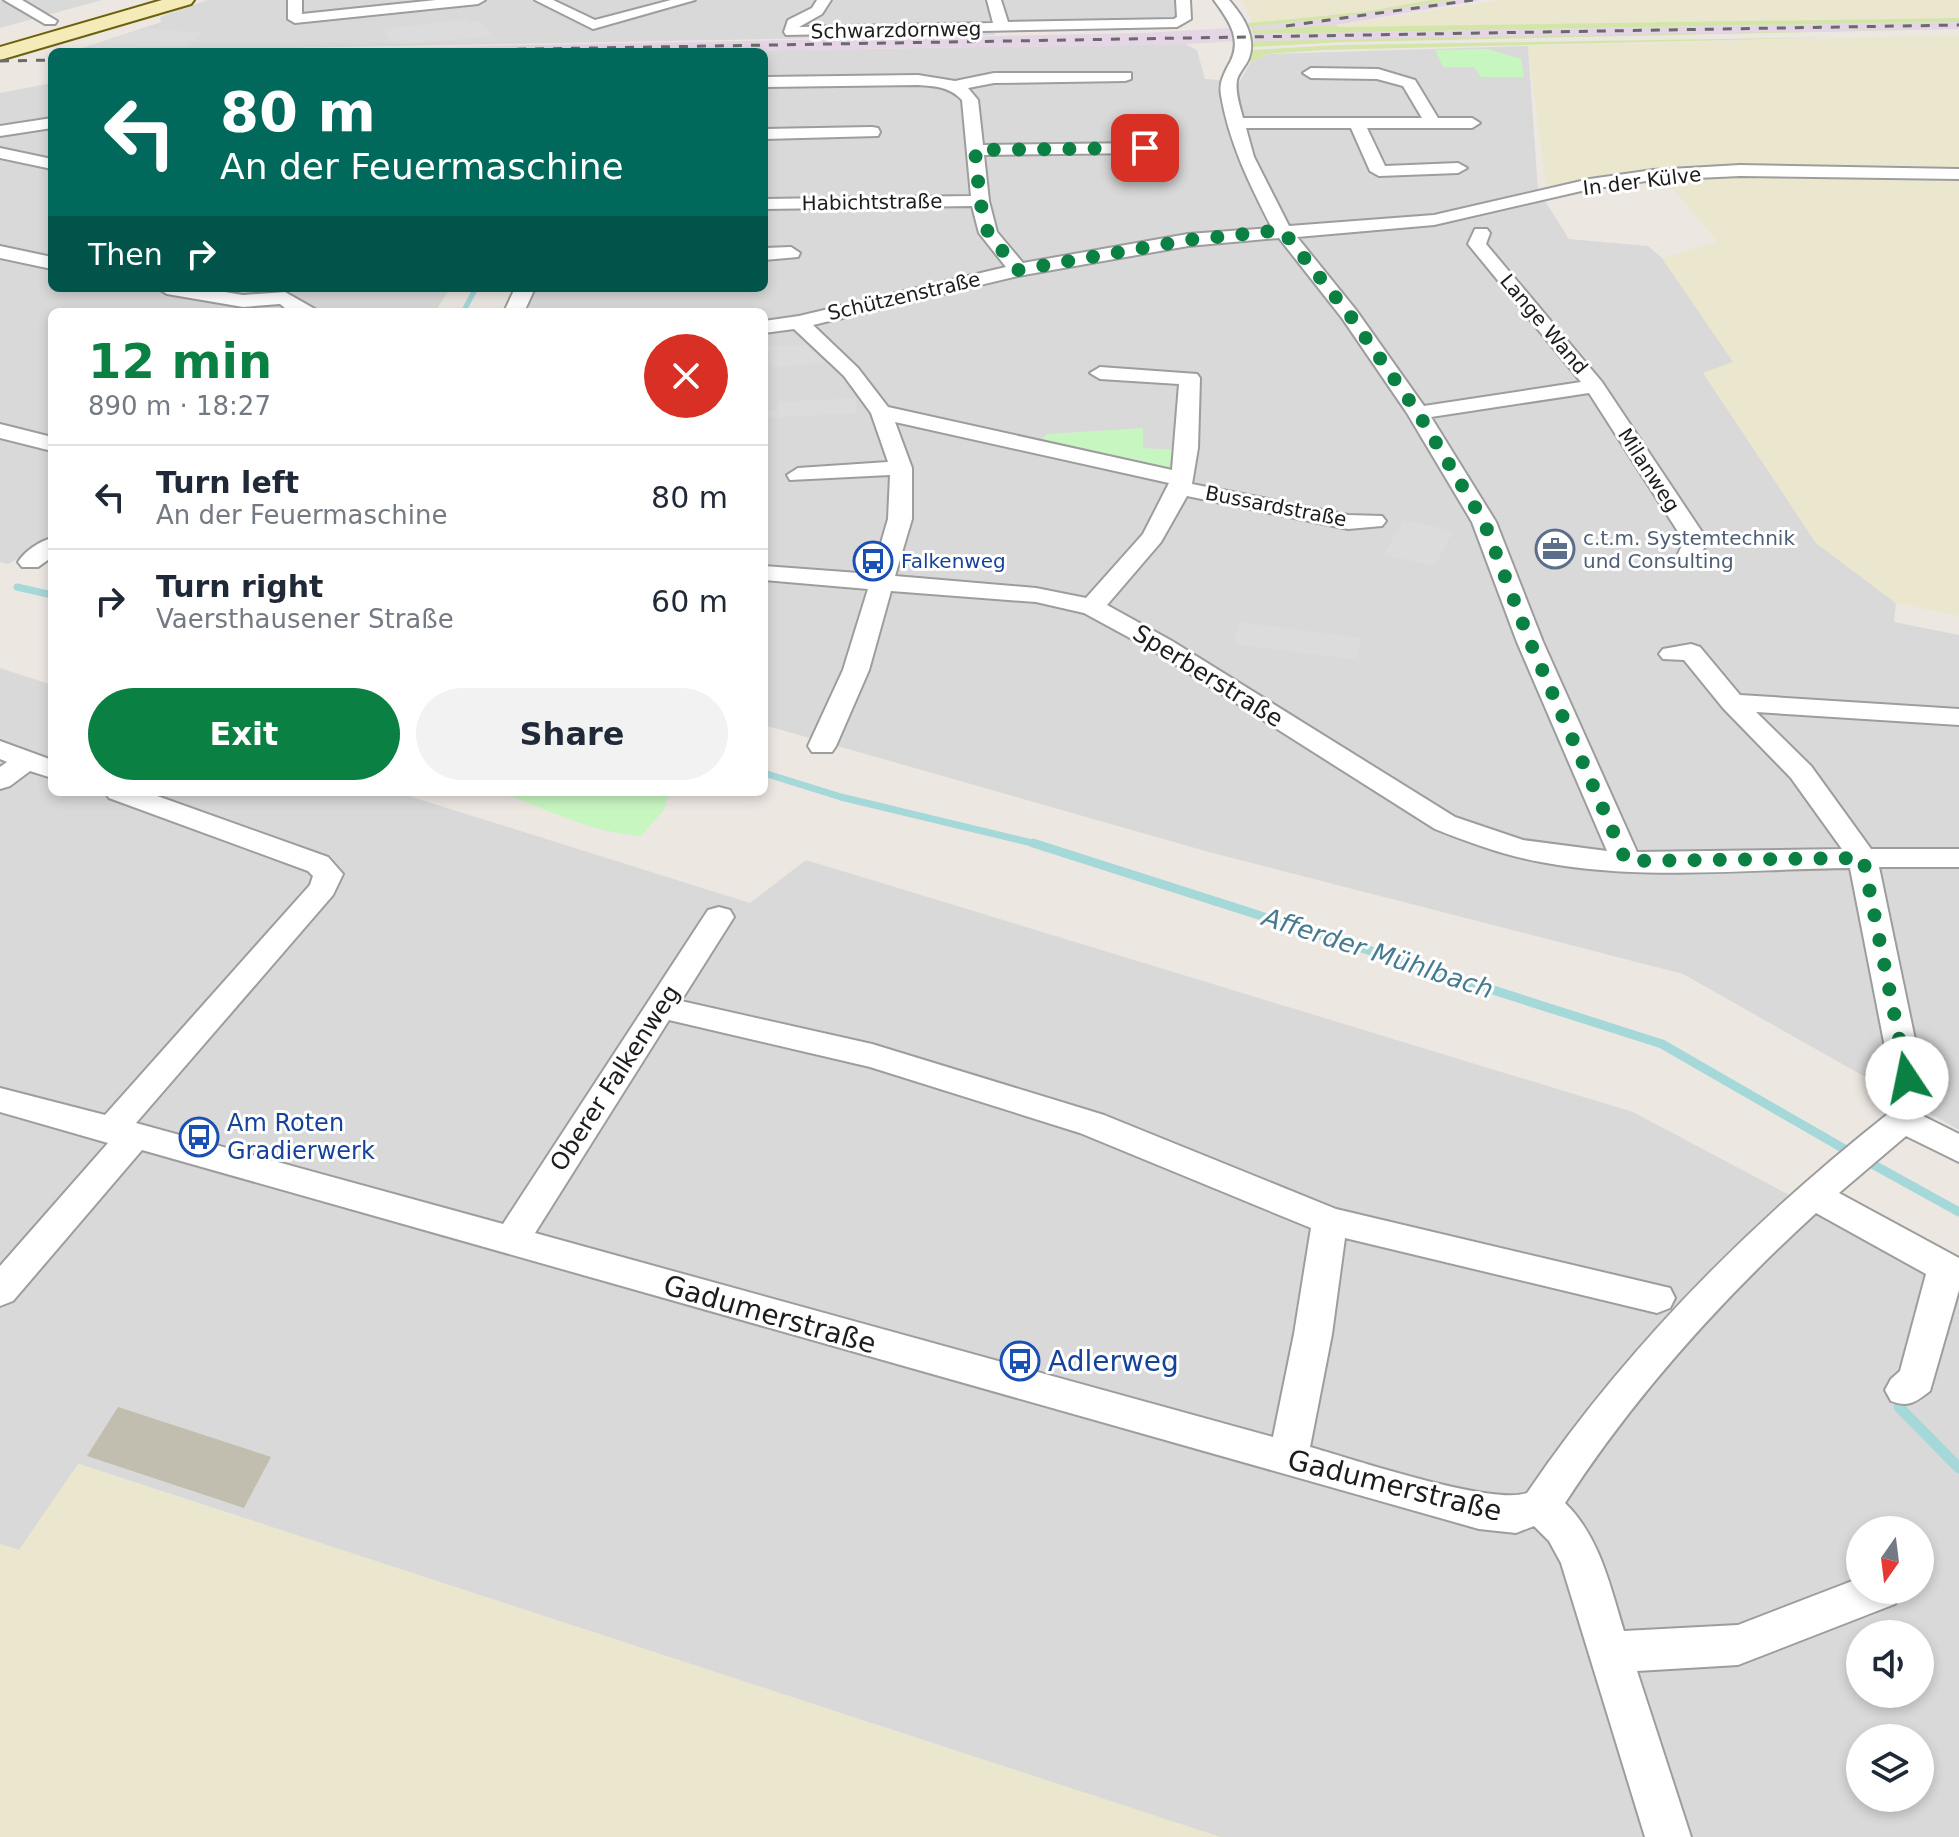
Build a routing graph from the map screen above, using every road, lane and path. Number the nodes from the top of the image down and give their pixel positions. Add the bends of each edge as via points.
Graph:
1 (11, 0) edge
2 (127, 0) edge
3 (184, 0) edge
4 (295, 0) edge
5 (478, 0) edge
6 (542, 0) edge
7 (688, 0) edge
8 (824, 0) edge
9 (994, 0) edge
10 (1183, 0) edge
11 (1221, 0) edge
12 (50, 21) junction
13 (15, 26) dead end
14 (1002, 27) junction
15 (0, 54) edge
16 (1311, 73) dead end
17 (1125, 76) dead end
18 (768, 82) edge
19 (955, 86) junction
20 (1236, 123) junction
21 (1433, 123) junction
22 (1472, 123) dead end
23 (48, 124) edge
24 (1357, 124) junction
25 (0, 131) edge
26 (872, 132) dead end
27 (768, 134) edge
28 (1145, 148) dead end
29 (975, 150) junction
30 (0, 153) edge
31 (48, 163) edge
32 (1458, 168) dead end
33 (1959, 174) edge
34 (980, 201) junction
35 (768, 204) edge
36 (1282, 230) junction
37 (1481, 233) dead end
38 (0, 252) edge
39 (791, 253) dead end
40 (768, 254) edge
41 (48, 262) edge
42 (1018, 270) junction
43 (190, 292) edge
44 (291, 293) edge
45 (799, 322) junction
46 (768, 326) edge
47 (1100, 373) dead end
48 (1595, 386) junction
49 (881, 412) junction
50 (1418, 413) junction
51 (0, 431) edge
52 (48, 443) edge
53 (901, 468) junction
54 (798, 475) dead end
55 (1180, 484) junction
56 (1374, 521) dead end
57 (48, 548) edge
58 (1690, 554) dead end
59 (30, 562) dead end
60 (768, 573) edge
61 (881, 584) junction
62 (1092, 607) junction
63 (1672, 654) dead end
64 (1732, 702) junction
65 (1959, 717) edge
66 (822, 746) dead end
67 (0, 749) edge
68 (39, 765) edge
69 (0, 780) edge
70 (130, 796) edge
71 (1863, 858) junction
72 (1959, 858) edge
73 (1626, 861) junction
74 (719, 917) dead end
75 (661, 1007) junction
76 (0, 1100) edge
77 (1903, 1120) junction
78 (122, 1134) junction
79 (1959, 1149) edge
80 (1828, 1184) junction
81 (1330, 1221) junction
82 (511, 1240) junction
83 (1952, 1272) edge
84 (0, 1291) edge
85 (1657, 1298) dead end
86 (1904, 1390) dead end
87 (1288, 1458) junction
88 (1541, 1506) junction
89 (1846, 1603) edge
90 (1608, 1652) junction
91 (1668, 1837) edge

1 - 12 street
2 - 12 main road
3 - 15 main road
4 - 5 street via 295,19
6 - 7 street via 593,25
8 - 14 street, Schwarzdornweg via 817,11 793,23 791,32
9 - 14 street, Schwarzdornweg
10 - 14 street, Schwarzdornweg via 1184,19 1177,23
11 - 20 street via 1237,19 1244,45 1229,85
12 - 13 main road
16 - 21 street via 1378,74 1409,83
17 - 19 street via 994,78
18 - 19 street via 918,80
19 - 29 street via 970,100
20 - 24 street
20 - 36 street via 1245,157
21 - 22 street
21 - 24 street
23 - 25 street
24 - 32 street via 1379,171
26 - 27 street
28 - 29 street
29 - 34 street
30 - 31 street
33 - 36 street, In der Külve via 1716,172 1613,180 1472,215
34 - 35 street, Habichtstraße
34 - 42 street via 988,233
36 - 42 street, Schützenstraße via 1188,240
36 - 50 street
37 - 48 street, Lange Wand via 1477,244
38 - 41 street
39 - 40 street
42 - 45 street, Schützenstraße
43 - 44 street via 243,301
45 - 46 street, Schützenstraße
45 - 49 street via 851,372
47 - 55 street, Bussardstraße via 1190,378
48 - 50 street, Lange Wand
48 - 58 street, Milanweg via 1696,541
49 - 53 street
49 - 55 street, Bussardstraße
50 - 73 street via 1484,522
51 - 52 street
53 - 54 street
53 - 61 street via 900,519
55 - 56 street, Bussardstraße via 1348,522
55 - 62 street, Bussardstraße via 1157,531
57 - 59 street
60 - 61 street, Sperberstraße
61 - 62 street, Sperberstraße via 1036,595
61 - 66 street via 856,670
62 - 73 street, Sperberstraße via 1445,823 1523,851 1570,860
63 - 64 street via 1691,652
64 - 65 street
64 - 71 street via 1801,772
67 - 68 street
68 - 69 street
70 - 78 street via 318,864 328,874 323,888
71 - 72 street, Sperberstraße
71 - 73 street, Sperberstraße
71 - 77 street via 1907,1078 1909,1102
74 - 75 street, Oberer Falkenweg
75 - 81 street via 872,1056 1092,1124
75 - 82 street, Oberer Falkenweg
76 - 78 street, Gadumerstraße
77 - 79 street
77 - 80 street
78 - 82 street, Gadumerstraße
78 - 84 street
80 - 83 street
80 - 88 street via 1699,1305 1596,1425
81 - 85 street
81 - 87 street
82 - 87 street, Gadumerstraße
83 - 86 street via 1917,1380
87 - 88 street, Gadumerstraße via 1479,1511 1516,1515
88 - 90 street via 1563,1528 1580,1557
89 - 90 street via 1738,1645
90 - 91 street

